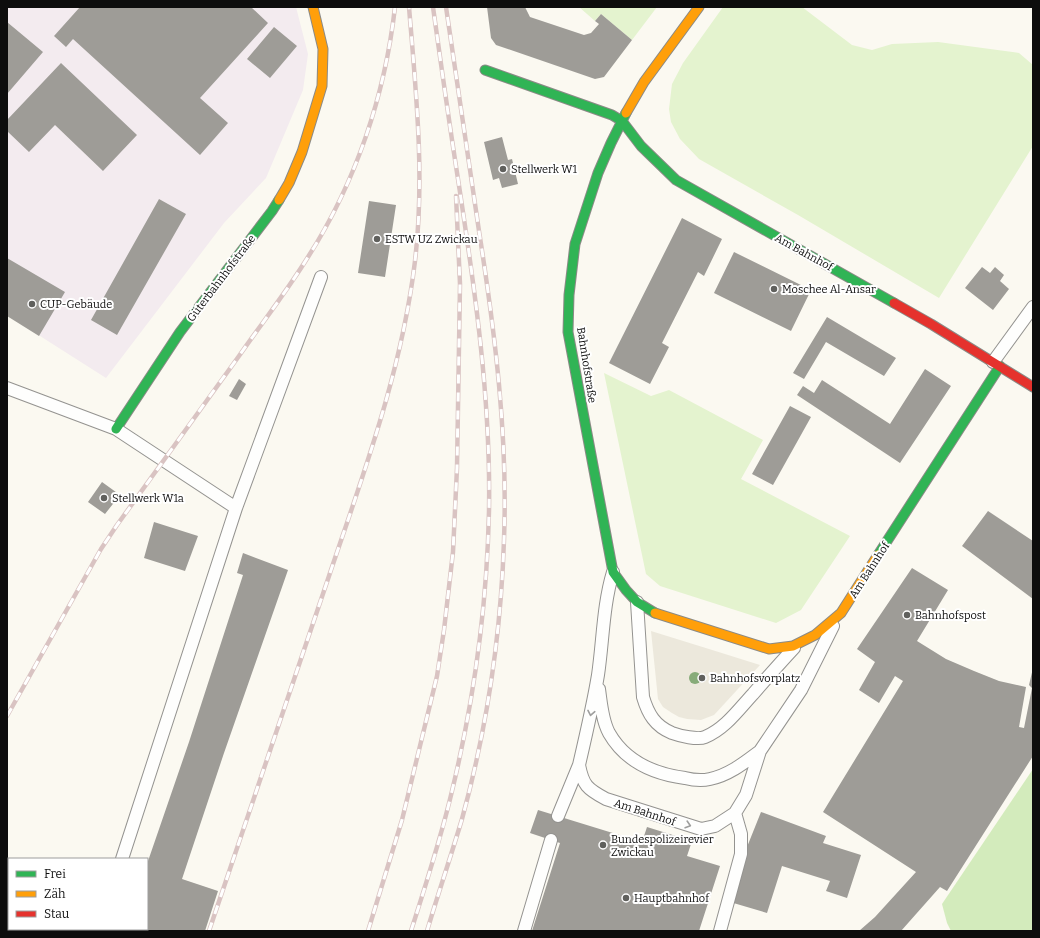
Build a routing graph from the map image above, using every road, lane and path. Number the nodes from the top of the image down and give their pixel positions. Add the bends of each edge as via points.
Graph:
1 (313, 7) edge
2 (699, 7) edge
3 (485, 70) dead end
4 (622, 120) junction
5 (321, 277) dead end
6 (1033, 306) edge
7 (996, 364) junction
8 (1033, 387) edge
9 (7, 388) edge
10 (116, 429) junction
11 (236, 508) junction
12 (613, 572) junction
13 (637, 602) junction
14 (841, 613) junction
15 (800, 644) junction
16 (598, 674) junction
17 (760, 751) junction
18 (579, 765) junction
19 (735, 813) junction
20 (558, 816) dead end
21 (551, 840) dead end
22 (122, 858) edge
23 (524, 931) edge
24 (720, 931) edge

1 - 10 street, Güterbahnhofstraße via 323,49 322,86 302,152 289,183 272,211 180,332
2 - 4 street, Bahnhofstraße via 644,82
3 - 4 street
4 - 7 street, Am Bahnhof via 641,146 676,180 931,324
4 - 12 street, Bahnhofstraße via 598,173 575,244 568,332
5 - 11 lane
6 - 7 lane
7 - 8 street, Am Bahnhof
7 - 14 street, Am Bahnhof
9 - 10 lane
10 - 11 lane
11 - 22 lane
12 - 13 street, Am Bahnhof
12 - 16 lane via 602,632
13 - 15 street, Am Bahnhof via 657,614 769,648 786,648
13 - 15 lane via 643,697 647,711 667,731 681,736 704,738 718,730
14 - 15 street, Am Bahnhof via 823,630
14 - 17 lane, Am Bahnhof via 801,690
16 - 17 lane via 602,712 609,733 625,754 651,770 669,776 711,779 734,771
16 -> 18 lane
17 - 19 lane, Am Bahnhof via 746,796
18 -> 19 lane, Am Bahnhof via 582,780 592,791 606,799 656,816 700,829 715,826
18 - 20 lane
19 - 24 lane via 741,834 741,854
21 - 23 lane

